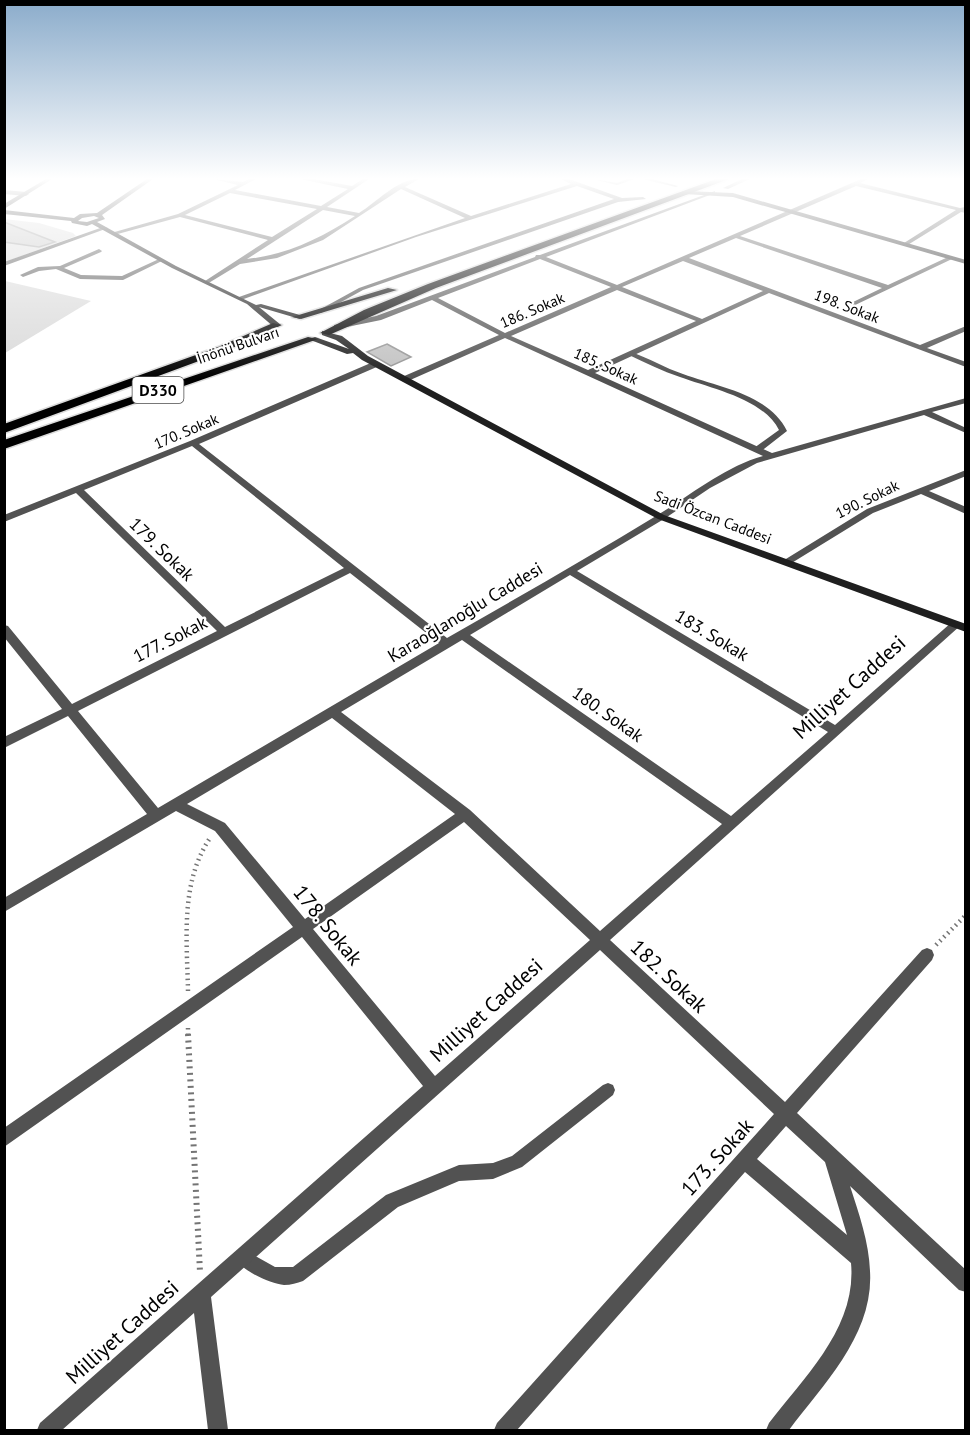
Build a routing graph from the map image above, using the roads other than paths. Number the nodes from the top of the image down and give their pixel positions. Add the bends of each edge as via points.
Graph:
1 (55, 246) edge
2 (137, 246) edge
3 (265, 246) edge
4 (303, 246) edge
5 (391, 246) edge
6 (485, 246) edge
7 (515, 246) edge
8 (542, 246) edge
9 (569, 246) edge
10 (716, 246) edge
11 (765, 246) edge
12 (912, 246) edge
13 (99, 252) dead end
14 (526, 252) junction
15 (540, 257) junction
16 (950, 258) junction
17 (685, 259) junction
18 (161, 260) junction
19 (239, 262) junction
20 (966, 262) edge
21 (4, 264) edge
22 (60, 268) junction
23 (23, 275) dead end
24 (207, 282) junction
25 (887, 287) junction
26 (618, 288) junction
27 (768, 291) junction
28 (241, 298) junction
29 (433, 298) junction
30 (853, 304) dead end
31 (321, 311) junction
32 (297, 317) junction
33 (702, 321) junction
34 (277, 325) junction
35 (966, 328) edge
36 (331, 330) junction
37 (506, 336) junction
38 (312, 339) junction
39 (920, 348) junction
40 (631, 354) junction
41 (365, 358) junction
42 (376, 363) junction
43 (966, 365) edge
44 (589, 373) junction
45 (405, 379) junction
46 (966, 400) edge
47 (925, 412) junction
48 (4, 429) edge
49 (966, 431) edge
50 (193, 443) junction
51 (4, 445) edge
52 (757, 450) junction
53 (769, 455) junction
54 (966, 473) edge
55 (77, 489) junction
56 (920, 490) junction
57 (966, 511) edge
58 (661, 517) junction
59 (4, 519) edge
60 (786, 562) junction
61 (351, 568) junction
62 (570, 571) junction
63 (961, 626) edge
64 (4, 628) edge
65 (224, 632) junction
66 (463, 635) junction
67 (447, 644) junction
68 (69, 711) junction
69 (333, 712) junction
70 (836, 731) junction
71 (4, 743) edge
72 (177, 805) junction
73 (465, 814) junction
74 (157, 817) junction
75 (732, 824) junction
76 (4, 906) edge
77 (304, 928) junction
78 (600, 940) junction
79 (927, 955) road end
80 (434, 1087) junction
81 (608, 1090) dead end
82 (786, 1114) junction
83 (4, 1139) edge
84 (831, 1156) junction
85 (744, 1160) junction
86 (243, 1257) junction
87 (859, 1258) junction
88 (966, 1283) edge
89 (201, 1294) junction
90 (48, 1431) edge
91 (218, 1431) edge
92 (504, 1431) edge
93 (776, 1431) edge

1 - 21 street
2 - 18 street
3 - 19 street
4 - 19 street via 268,260
5 - 28 street
6 - 31 street, İnönü Bulvarı via 360,289
7 - 31 highway, İnönü Bulvarı via 409,285
8 - 14 highway
9 - 15 street
10 - 17 street, 186. Sokak
11 - 25 street
12 - 16 street
13 - 22 lane
14 - 15 street
14 - 36 highway via 411,294
15 - 26 street
15 - 29 street
16 - 20 street
16 - 25 street
17 - 26 street, 186. Sokak
17 - 27 street, 198. Sokak
18 - 22 lane via 123,278 80,277
18 - 24 street
19 - 24 street
22 - 23 lane via 38,269
24 - 28 street
25 - 30 street
26 - 33 street
26 - 37 street, 186. Sokak
27 - 33 street
27 - 39 street, 198. Sokak
28 - 32 street
28 - 34 street
29 - 36 street
29 - 37 street, 185. Sokak
31 - 32 highway, İnönü Bulvarı
32 - 34 highway, İnönü Bulvarı
32 - 36 highway via 326,321
33 - 40 street
34 - 38 highway via 275,332 282,338
34 - 48 highway, İnönü Bulvarı / D330 via 231,346
35 - 39 street
36 - 38 highway, İnönü Bulvarı
36 - 41 street, Sadi Özcan Caddesi
37 - 44 street, 185. Sokak
37 - 45 street, 186. Sokak
38 - 41 street, Sadi Özcan Caddesi
38 - 51 highway, İnönü Bulvarı / D330
39 - 43 street, 198. Sokak
40 - 44 street
40 - 52 lane via 740,396 779,420 783,431
41 - 42 street, Sadi Özcan Caddesi
42 - 45 street, Sadi Özcan Caddesi
42 - 50 street, 170. Sokak
44 - 52 street, 185. Sokak
45 - 58 street, Sadi Özcan Caddesi
46 - 47 street, Karaoğlanoğlu Caddesi
47 - 49 street
47 - 53 street, Karaoğlanoğlu Caddesi
50 - 55 street, 170. Sokak
50 - 61 street
52 - 53 street, 185. Sokak
53 - 58 street, Karaoğlanoğlu Caddesi via 733,471
54 - 56 street, 190. Sokak
55 - 59 street, 170. Sokak
55 - 65 street, 179. Sokak
56 - 57 street
56 - 60 street, 190. Sokak via 870,511
58 - 60 street, Sadi Özcan Caddesi
58 - 62 street, Karaoğlanoğlu Caddesi
60 - 63 street, Sadi Özcan Caddesi
61 - 65 street, 177. Sokak
61 - 67 street
62 - 66 street, Karaoğlanoğlu Caddesi
62 - 70 street, 183. Sokak
63 - 70 street, Milliyet Caddesi
64 - 68 street
65 - 68 street, 177. Sokak
66 - 67 street, Karaoğlanoğlu Caddesi
66 - 75 street, 180. Sokak
67 - 69 street, Karaoğlanoğlu Caddesi
68 - 71 street, 177. Sokak
68 - 74 street
69 - 72 street, Karaoğlanoğlu Caddesi
69 - 73 street, 182. Sokak
70 - 75 street, Milliyet Caddesi
72 - 74 street, Karaoğlanoğlu Caddesi
72 - 77 street, 178. Sokak via 220,827
73 - 77 street
73 - 78 street, 182. Sokak
74 - 76 street, Karaoğlanoğlu Caddesi
75 - 78 street, Milliyet Caddesi
77 - 80 street, 178. Sokak
77 - 83 street
78 - 80 street, Milliyet Caddesi
78 - 82 street, 182. Sokak
79 - 82 street, 173. Sokak
80 - 86 street, Milliyet Caddesi
81 - 86 lane via 517,1162 493,1171 459,1173 392,1201 297,1275 284,1279 273,1276
82 - 84 street, 182. Sokak
82 - 85 street, 173. Sokak
84 - 87 street
84 - 88 street, 182. Sokak
85 - 87 street
85 - 92 street, 173. Sokak
86 - 89 street, Milliyet Caddesi
87 - 93 street via 861,1287 846,1336
89 - 90 street, Milliyet Caddesi
89 - 91 street

